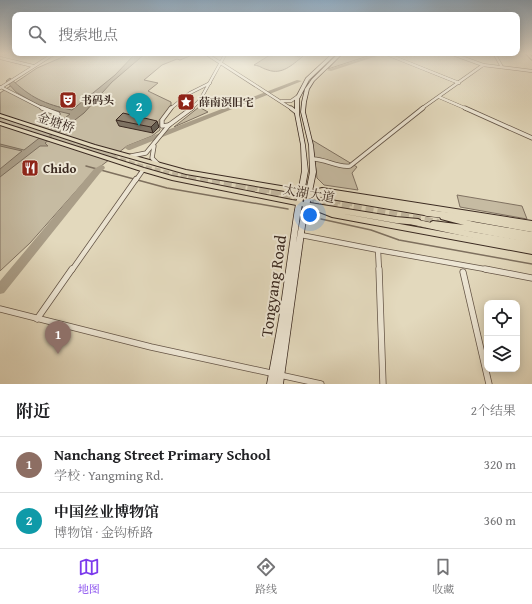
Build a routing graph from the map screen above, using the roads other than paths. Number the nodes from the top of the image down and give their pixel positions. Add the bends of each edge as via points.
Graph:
1 (25, 71) edge
2 (216, 71) edge
3 (235, 71) edge
4 (316, 71) edge
5 (322, 71) edge
6 (429, 71) edge
7 (475, 71) edge
8 (210, 83) junction
9 (459, 83) junction
10 (2, 87) edge
11 (298, 96) junction
12 (439, 97) junction
13 (278, 99) junction
14 (296, 112) junction
15 (58, 114) dead end
16 (0, 115) edge
17 (2, 124) edge
18 (168, 127) junction
19 (532, 138) edge
20 (156, 142) junction
21 (93, 146) joint
22 (129, 157) junction
23 (313, 159) junction
24 (160, 166) junction
25 (143, 170) junction
26 (301, 192) junction
27 (309, 194) junction
28 (299, 203) junction
29 (306, 205) junction
30 (427, 213) junction
31 (396, 220) junction
32 (414, 222) junction
33 (532, 224) edge
34 (532, 229) edge
35 (301, 235) junction
36 (532, 235) edge
37 (449, 236) junction
38 (532, 240) edge
39 (532, 246) edge
40 (378, 250) junction
41 (532, 251) edge
42 (463, 272) dead end
43 (532, 278) edge
44 (0, 309) edge
45 (37, 319) junction
46 (277, 373) junction
47 (271, 384) edge
48 (279, 384) edge
49 (321, 384) edge
50 (383, 384) edge
51 (489, 384) edge

1 - 10 street
2 - 8 street
3 - 13 street
4 - 11 main road via 307,79
5 - 23 main road, Tongyang Road via 307,89 304,102 303,112
6 - 9 street
7 - 9 street
8 - 18 street via 196,105
8 - 18 street via 176,103 162,120 162,126
9 - 12 street
10 - 15 street via 40,109
11 - 13 street via 287,102
11 - 14 main road, Tongyang Road
12 - 19 street
12 - 23 street via 350,166 345,168 322,158
13 - 14 street
14 - 26 main road, Tongyang Road via 305,159
16 - 21 main road, 金塘桥
17 - 25 main road, 太湖大道
18 - 20 street
20 - 22 street via 146,153
20 - 24 street via 152,158
21 - 22 main road, 太湖大道
22 - 24 main road, 太湖大道
23 - 27 main road, Tongyang Road
24 - 26 main road, 太湖大道
25 - 28 main road, 太湖大道 via 179,180
25 - 45 street
26 - 27 main road, 太湖大道
26 - 28 main road, Tongyang Road
27 - 29 main road, Tongyang Road
27 - 30 main road, 太湖大道
27 - 33 main road via 322,190
28 - 29 main road, 太湖大道
28 - 46 main road, Tongyang Road
29 - 31 main road, 太湖大道
29 - 35 main road, Tongyang Road
29 - 37 main road via 332,214
30 - 34 highway
30 - 36 main road, 太湖大道
31 - 32 main road, 太湖大道
31 - 37 main road
32 - 38 main road, 太湖大道 via 473,228
32 - 39 highway
35 - 40 street
35 - 46 main road, Tongyang Road
37 - 41 main road
40 - 43 street
40 - 50 street
42 - 51 street
44 - 45 street
45 - 46 street via 151,347
46 - 47 main road, Tongyang Road
46 - 48 main road, Tongyang Road
46 - 49 street

